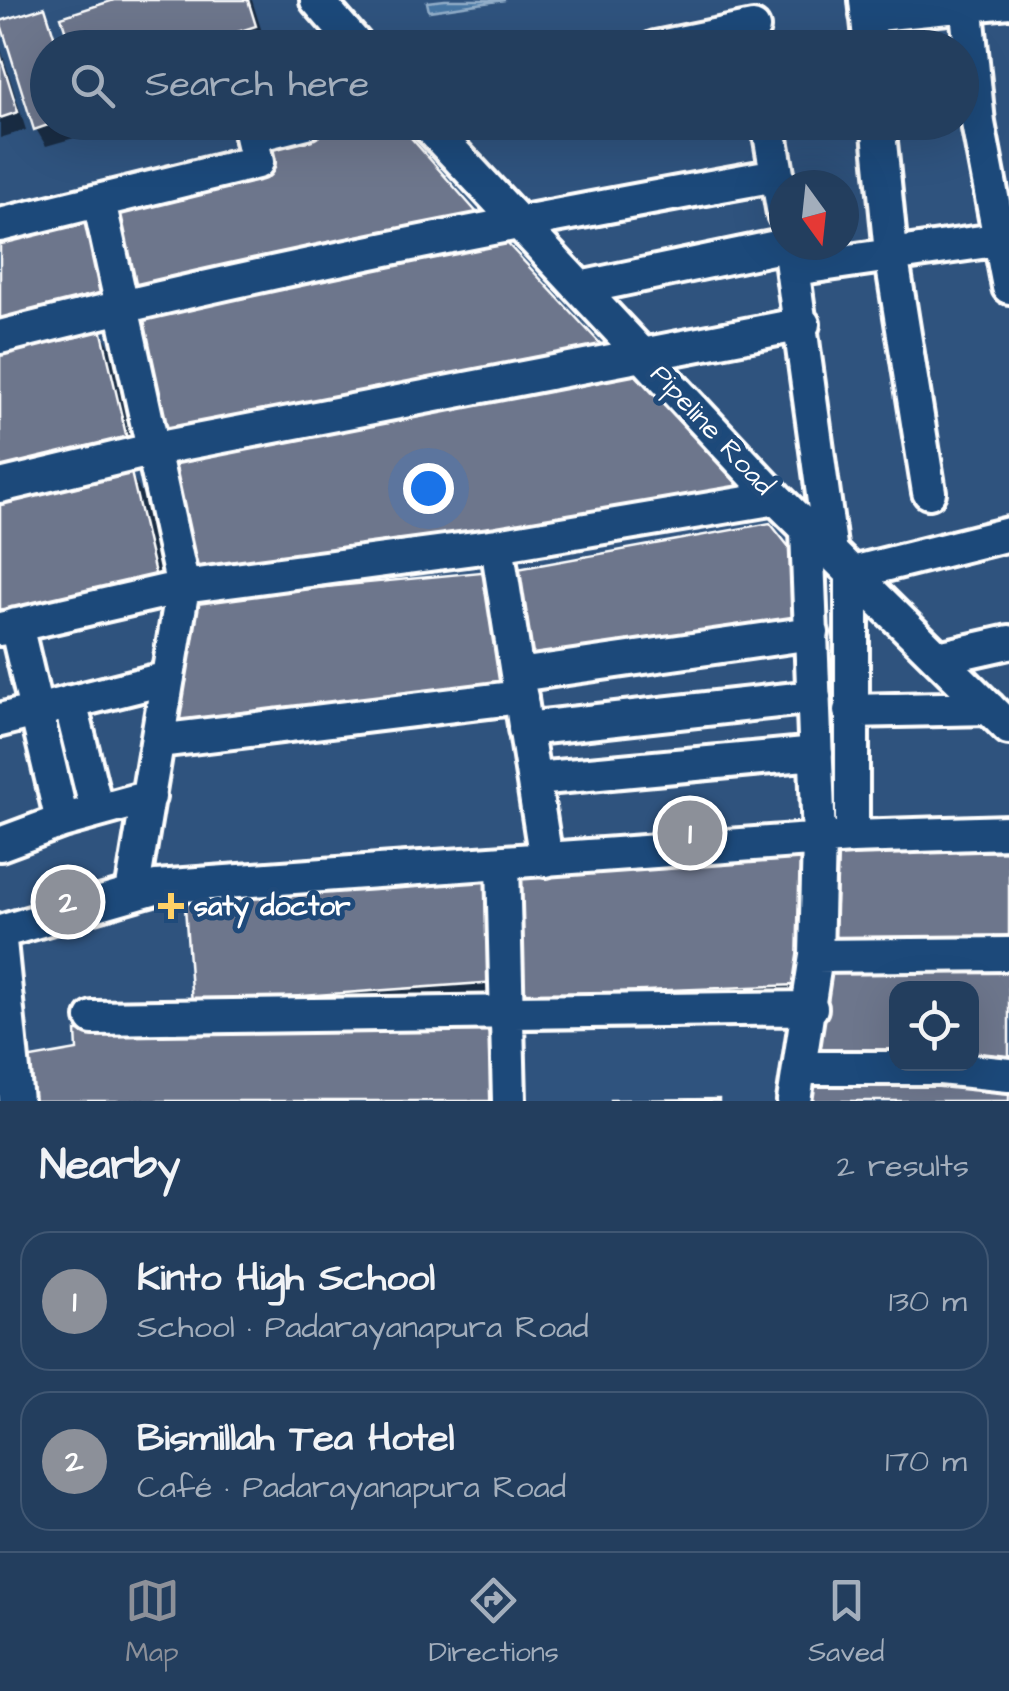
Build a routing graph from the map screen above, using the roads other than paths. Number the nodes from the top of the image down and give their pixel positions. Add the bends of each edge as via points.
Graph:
1 (317, 0) edge
2 (1009, 1) edge
3 (966, 3) edge
4 (868, 21) edge
5 (343, 30) edge
6 (972, 30) edge
7 (979, 60) edge
8 (993, 121) edge
9 (252, 140) edge
10 (442, 140) edge
11 (771, 140) edge
12 (880, 140) edge
13 (776, 170) edge
14 (769, 176) edge
15 (99, 201) junction
16 (518, 222) junction
17 (0, 225) edge
18 (1004, 239) edge
19 (859, 253) edge
20 (891, 253) junction
21 (769, 256) edge
22 (791, 260) edge
23 (580, 288) junction
24 (1009, 288) edge
25 (124, 305) junction
26 (803, 324) junction
27 (0, 338) edge
28 (644, 357) junction
29 (155, 450) junction
30 (0, 486) edge
31 (928, 492) dead end
32 (776, 498) junction
33 (807, 530) junction
34 (1009, 534) edge
35 (498, 545) junction
36 (841, 564) junction
37 (183, 587) junction
38 (8, 627) edge
39 (812, 633) junction
40 (1009, 642) edge
41 (938, 658) junction
42 (168, 678) junction
43 (814, 698) junction
44 (522, 700) junction
45 (70, 702) junction
46 (850, 710) junction
47 (36, 711) junction
48 (999, 718) edge
49 (0, 720) edge
50 (158, 741) junction
51 (816, 753) junction
52 (535, 778) junction
53 (148, 797) junction
54 (98, 811) junction
55 (62, 821) junction
56 (1009, 832) edge
57 (852, 837) junction
58 (818, 839) junction
59 (0, 844) edge
60 (546, 860) junction
61 (503, 863) junction
62 (132, 893) junction
63 (0, 932) edge
64 (0, 940) edge
65 (1009, 954) edge
66 (816, 956) junction
67 (4, 1008) edge
68 (812, 1008) junction
69 (506, 1014) junction
70 (93, 1018) dead end
71 (800, 1068) junction
72 (1009, 1075) edge
73 (12, 1100) edge
74 (509, 1101) edge
75 (794, 1101) edge

1 - 5 street
2 - 3 street
3 - 4 street
3 - 6 street
7 - 8 street
8 - 18 street
9 - 15 street via 257,162
10 - 16 street, Pipeline Road
11 - 13 street
12 - 20 street
14 - 16 street
15 - 17 street
15 - 25 street
16 - 23 street, Pipeline Road
16 - 25 street
18 - 20 street
18 - 24 street
19 - 20 street
20 - 31 street
21 - 23 street
22 - 26 street
23 - 28 street, Pipeline Road
25 - 27 street
25 - 29 street
26 - 28 street
26 - 36 street
28 - 29 street
28 - 32 street, Pipeline Road
29 - 30 street
29 - 37 street
32 - 33 street, Pipeline Road
32 - 35 street
33 - 36 street, Pipeline Road
33 - 39 street
34 - 36 street
35 - 37 street
35 - 44 street
36 - 41 street, Pipeline Road
36 - 46 street
37 - 38 street
37 - 42 street
38 - 47 street
39 - 43 street
39 - 44 street
40 - 41 street
41 - 48 street, Pipeline Road
42 - 45 street
42 - 50 street
43 - 44 street
43 - 51 street
44 - 50 street
44 - 52 street
45 - 47 street
45 - 54 street
46 - 48 street
46 - 57 street
47 - 49 street
47 - 55 street
50 - 53 street
51 - 52 street
51 - 58 street
52 - 60 street
53 - 54 street
53 - 62 street
54 - 55 street
55 - 59 street
56 - 57 street
57 - 58 street
58 - 60 street
58 - 66 street
60 - 61 street
61 - 62 street
61 - 69 street
62 - 63 street
64 - 67 street
65 - 66 street
66 - 68 street
67 - 73 street
68 - 69 street
68 - 71 street
69 - 70 street
69 - 74 street
71 - 72 street
71 - 75 street

